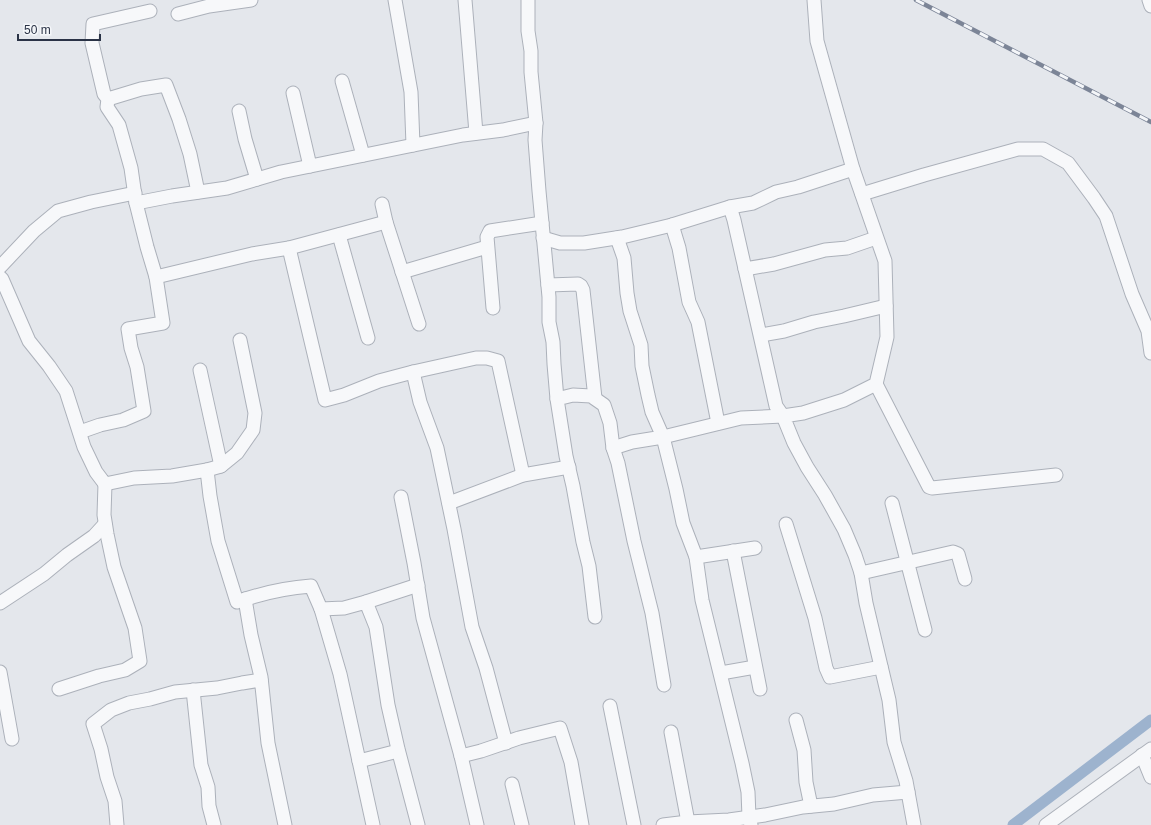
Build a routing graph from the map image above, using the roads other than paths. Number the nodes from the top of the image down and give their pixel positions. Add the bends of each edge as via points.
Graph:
1 (251, 0) edge
2 (395, 0) edge
3 (465, 0) edge
4 (528, 0) edge
5 (814, 0) edge
6 (1149, 0) edge
7 (1151, 6) edge
8 (150, 11) dead end
9 (178, 14) dead end
10 (342, 81) dead end
11 (293, 93) dead end
12 (108, 99) junction
13 (239, 111) dead end
14 (536, 123) junction
15 (476, 133) junction
16 (413, 145) junction
17 (363, 155) junction
18 (310, 166) junction
19 (853, 169) junction
20 (257, 179) junction
21 (198, 192) junction
22 (862, 194) junction
23 (136, 198) junction
24 (382, 204) dead end
25 (730, 207) junction
26 (386, 222) junction
27 (542, 223) junction
28 (672, 225) junction
29 (339, 234) junction
30 (543, 238) junction
31 (617, 238) junction
32 (876, 238) junction
33 (487, 247) junction
34 (289, 248) junction
35 (0, 266) edge
36 (745, 269) junction
37 (402, 272) junction
38 (0, 277) edge
39 (156, 277) junction
40 (548, 285) junction
41 (886, 306) junction
42 (493, 308) dead end
43 (419, 324) dead end
44 (761, 335) junction
45 (368, 338) dead end
46 (240, 340) dead end
47 (1151, 353) edge
48 (200, 370) dead end
49 (413, 372) junction
50 (876, 384) junction
51 (595, 398) junction
52 (557, 399) junction
53 (783, 416) junction
54 (718, 423) junction
55 (80, 432) junction
56 (663, 437) junction
57 (613, 448) junction
58 (221, 466) junction
59 (569, 467) junction
60 (207, 470) junction
61 (1056, 474) dead end
62 (523, 475) junction
63 (105, 484) junction
64 (400, 497) dead end
65 (449, 503) junction
66 (892, 503) dead end
67 (105, 524) junction
68 (786, 524) dead end
69 (755, 548) dead end
70 (733, 551) junction
71 (696, 556) junction
72 (907, 562) junction
73 (861, 572) junction
74 (965, 579) dead end
75 (418, 585) junction
76 (245, 599) junction
77 (366, 602) junction
78 (0, 603) edge
79 (321, 609) junction
80 (595, 617) dead end
81 (925, 630) dead end
82 (756, 666) junction
83 (881, 667) junction
84 (0, 672) edge
85 (721, 673) junction
86 (261, 680) junction
87 (664, 684) dead end
88 (760, 689) dead end
89 (60, 690) dead end
90 (193, 690) junction
91 (610, 706) dead end
92 (796, 720) dead end
93 (671, 732) dead end
94 (12, 738) dead end
95 (506, 743) junction
96 (398, 751) junction
97 (1147, 752) edge
98 (461, 756) junction
99 (359, 761) junction
100 (1151, 778) edge
101 (512, 784) dead end
102 (908, 792) junction
103 (811, 806) junction
104 (750, 821) edge
105 (688, 822) junction
106 (117, 825) edge
107 (214, 825) edge
108 (285, 825) edge
109 (373, 825) edge
110 (418, 825) edge
111 (477, 825) edge
112 (522, 825) edge
113 (582, 825) edge
114 (634, 825) edge
115 (663, 825) edge
116 (914, 825) edge
117 (1046, 825) edge

1 - 9 street via 208,6
2 - 16 street via 411,92
3 - 15 street
4 - 14 street via 528,31
5 - 19 street via 817,41
6 - 7 street
8 - 12 street via 93,24 92,43 104,94
10 - 17 street
11 - 18 street
12 - 21 street via 166,85 190,154
12 - 23 street via 107,108 119,125
13 - 20 street
14 - 15 street
14 - 27 street via 535,140
15 - 16 street
16 - 17 street
17 - 18 street
18 - 20 street
19 - 22 street
19 - 25 street via 776,192 753,203
20 - 21 street via 226,188
21 - 23 street
22 - 32 street
22 - 47 street via 1018,148 1043,149 1068,163 1106,216 1132,294 1148,331
23 - 35 street via 91,202 58,211 34,231
23 - 39 street
24 - 26 street
25 - 28 street
25 - 36 street
26 - 29 street
26 - 37 street
27 - 30 street
27 - 33 street via 490,231
28 - 31 street
28 - 54 street via 689,302 698,322
29 - 34 street
29 - 45 street
30 - 31 street via 560,243
30 - 40 street
31 - 56 street via 624,258 630,311 641,344 642,366 648,395
32 - 36 street via 847,248 825,250
32 - 41 street via 885,261
33 - 37 street
33 - 42 street
34 - 39 street via 252,254
34 - 49 street via 325,400
36 - 44 street
37 - 43 street
38 - 55 street via 29,341 66,391
39 - 55 street via 163,323 128,329 144,411 123,420
40 - 51 street via 582,286
40 - 52 street
41 - 44 street
41 - 50 street via 887,338
44 - 53 street via 776,406
46 - 58 street via 255,413 253,430 237,453
48 - 58 street
49 - 62 street via 476,358 498,360
49 - 65 street via 420,402 437,448
50 - 53 street via 844,400 803,413
50 - 61 street via 929,487
51 - 52 street via 573,395
51 - 57 street via 604,405 610,423
52 - 59 street
53 - 54 street via 741,418
53 - 73 street via 794,443 844,529
54 - 56 street
55 - 63 street via 96,472
56 - 57 street
56 - 71 street via 683,522
57 - 87 street via 652,613
58 - 60 street
59 - 62 street
59 - 80 street via 589,566
60 - 63 street via 172,476 134,478
60 - 76 street via 218,541 237,602
62 - 65 street
63 - 67 street
64 - 75 street
65 - 95 street via 472,627
66 - 72 street
67 - 78 street via 94,536 44,574
67 - 89 street via 114,567 135,628 140,661 125,670
68 - 83 street via 830,677
69 - 70 street
70 - 71 street
70 - 82 street
71 - 85 street via 702,600
72 - 73 street
72 - 74 street via 953,552 958,554
72 - 81 street
73 - 83 street
75 - 77 street
75 - 98 street via 423,618
76 - 79 street via 291,587 311,586
76 - 86 street
77 - 79 street via 344,608
77 - 96 street via 376,627
79 - 99 street via 340,674
82 - 85 street
82 - 88 street
83 - 102 street via 889,700 894,742
84 - 94 street
85 - 104 street via 748,792
86 - 90 street
86 - 108 street via 268,743
90 - 106 street via 129,702 111,710 93,724 115,801
90 - 107 street via 201,765 208,787
91 - 114 street
92 - 103 street via 804,750
93 - 105 street
95 - 98 street
95 - 113 street via 560,728 571,762
96 - 99 street
96 - 110 street
97 - 100 street
97 - 117 street
98 - 111 street
99 - 109 street
101 - 112 street
102 - 103 street via 873,795 834,804
102 - 116 street
103 - 104 street
104 - 105 street
105 - 115 street

